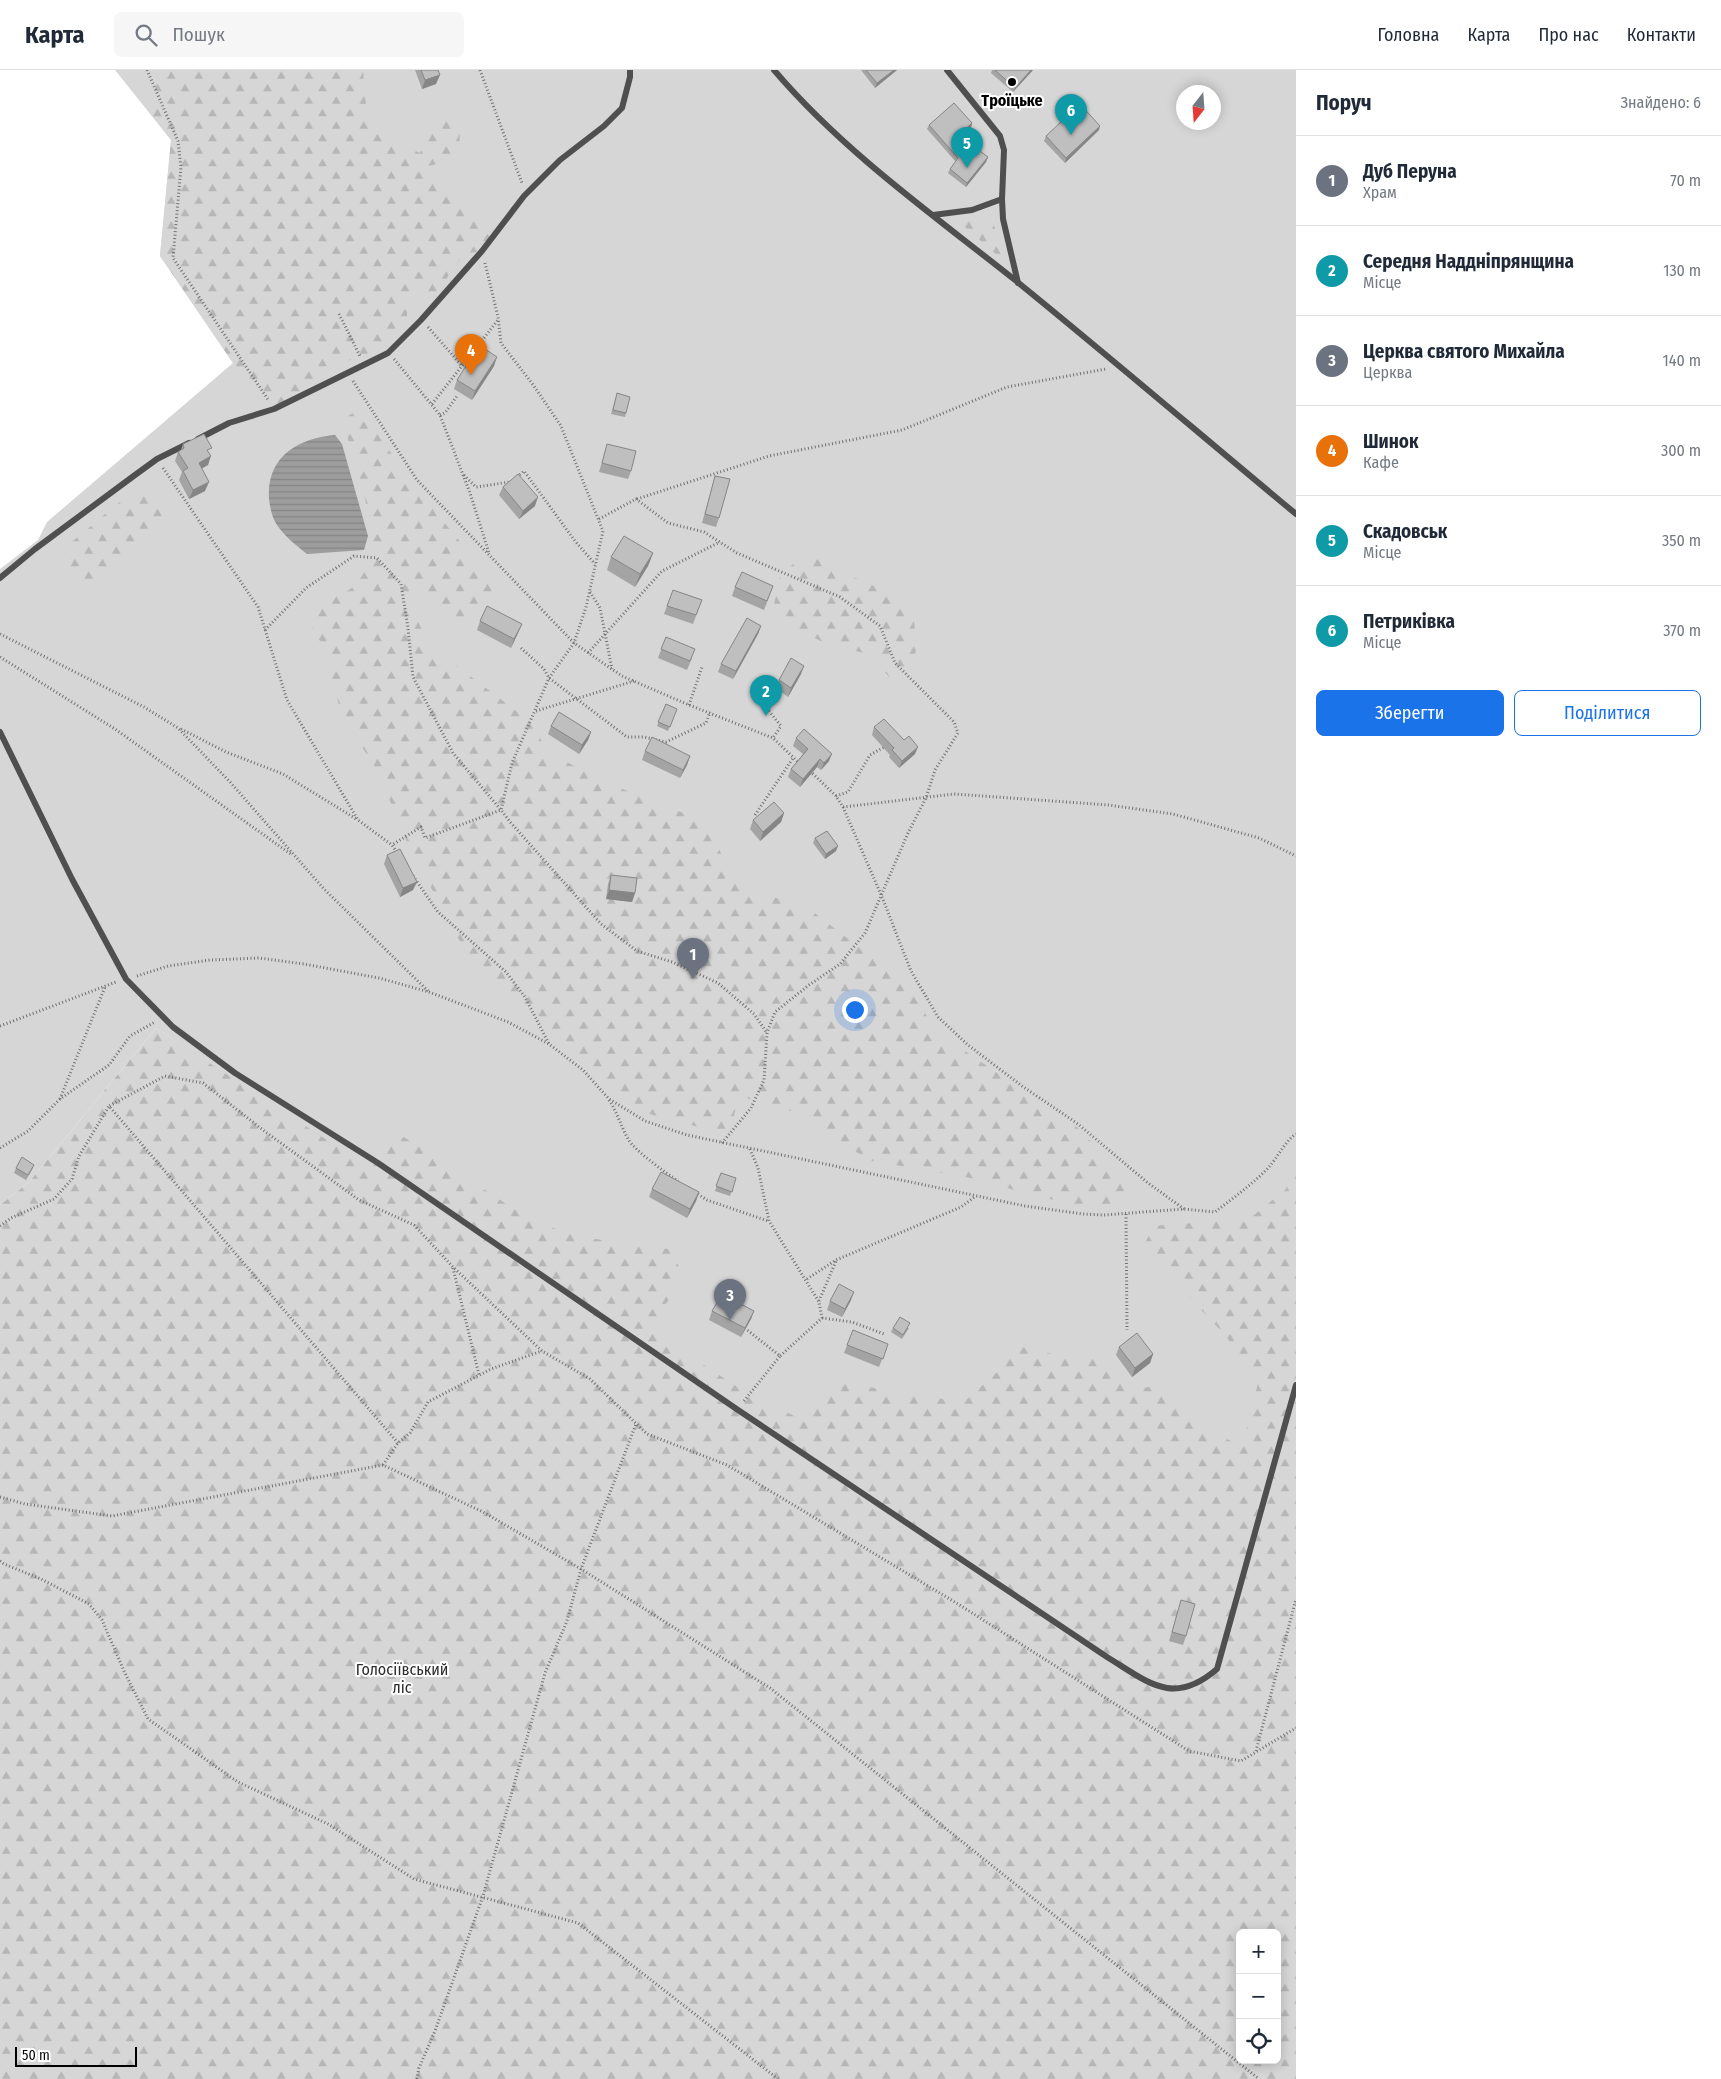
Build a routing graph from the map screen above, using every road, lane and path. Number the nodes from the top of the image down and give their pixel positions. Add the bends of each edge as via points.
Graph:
1 (147, 70) edge
2 (480, 70) edge
3 (630, 70) edge
4 (774, 70) edge
5 (947, 70) edge
6 (524, 196) junction
7 (1002, 199) junction
8 (933, 215) junction
9 (482, 251) junction
10 (1018, 283) junction
11 (339, 314) dead end
12 (421, 320) junction
13 (499, 320) junction
14 (388, 353) junction
15 (365, 365) junction
16 (462, 366) junction
17 (1119, 367) junction
18 (347, 372) junction
19 (457, 396) dead end
20 (432, 404) junction
21 (274, 409) junction
22 (440, 415) junction
23 (157, 459) junction
24 (462, 474) junction
25 (636, 500) junction
26 (1296, 514) edge
27 (599, 519) junction
28 (720, 542) junction
29 (490, 553) junction
30 (596, 564) junction
31 (0, 578) edge
32 (590, 591) junction
33 (265, 630) junction
34 (605, 633) junction
35 (0, 634) edge
36 (574, 643) junction
37 (521, 648) dead end
38 (588, 653) junction
39 (0, 657) edge
40 (702, 667) dead end
41 (612, 669) junction
42 (550, 678) junction
43 (634, 681) junction
44 (771, 685) dead end
45 (576, 699) junction
46 (689, 705) junction
47 (535, 712) junction
48 (710, 712) junction
49 (178, 728) junction
50 (0, 732) edge
51 (773, 738) junction
52 (888, 744) edge
53 (793, 758) junction
54 (801, 764) edge
55 (808, 770) edge
56 (836, 796) junction
57 (926, 798) junction
58 (843, 807) junction
59 (501, 810) junction
60 (755, 815) edge
61 (358, 820) junction
62 (392, 845) junction
63 (1295, 855) edge
64 (297, 858) junction
65 (402, 860) edge
66 (412, 875) edge
67 (882, 897) junction
68 (126, 979) junction
69 (105, 987) junction
70 (429, 992) junction
71 (163, 1017) junction
72 (0, 1026) edge
73 (767, 1033) junction
74 (549, 1044) junction
75 (60, 1099) junction
76 (609, 1099) junction
77 (109, 1106) junction
78 (1296, 1134) edge
79 (722, 1143) junction
80 (0, 1148) edge
81 (750, 1149) junction
82 (682, 1184) edge
83 (690, 1189) edge
84 (977, 1196) junction
85 (1184, 1209) junction
86 (1126, 1214) junction
87 (769, 1221) junction
88 (0, 1226) edge
89 (836, 1260) junction
90 (453, 1266) junction
91 (806, 1279) junction
92 (819, 1302) junction
93 (822, 1318) junction
94 (746, 1329) edge
95 (1127, 1330) dead end
96 (884, 1334) dead end
97 (542, 1351) junction
98 (780, 1356) junction
99 (479, 1375) junction
100 (1296, 1385) edge
101 (738, 1410) junction
102 (636, 1424) junction
103 (398, 1443) junction
104 (383, 1465) junction
105 (0, 1497) edge
106 (0, 1561) edge
107 (581, 1569) junction
108 (1296, 1599) edge
109 (1296, 1728) edge
110 (1256, 1751) junction
111 (483, 1896) junction
112 (417, 2079) edge
113 (778, 2079) edge
114 (1259, 2079) edge

1 - 21 path via 178,141 181,167 173,258
2 - 6 path via 522,182
3 - 6 lane via 622,108 560,160
4 - 8 lane via 796,96
5 - 7 lane via 1000,136 1004,150
6 - 9 lane
7 - 8 lane via 972,210
7 - 10 lane via 1003,219
8 - 10 lane
9 - 12 lane
9 - 13 path
10 - 17 lane
11 - 15 path
12 - 14 lane
12 - 16 path
13 - 16 path
13 - 27 path via 501,343 561,426
14 - 15 lane
14 - 20 path
15 - 18 lane
16 - 20 path
17 - 25 path via 1007,387 902,430 769,456
17 - 26 lane
18 - 21 lane
18 - 29 path via 417,480
19 - 22 path
20 - 22 path
21 - 23 lane via 229,423
22 - 24 path
23 - 31 lane
23 - 33 path via 258,607
24 - 29 path
24 - 30 path via 476,487 507,484 524,471 575,541
25 - 27 path
25 - 28 path via 668,523 704,532
27 - 30 path via 604,531
28 - 34 path via 662,571
28 - 57 path via 840,597 880,626 895,663 954,722 958,733 935,770
29 - 36 path
30 - 32 path
32 - 34 path via 600,608
32 - 36 path
33 - 59 path via 306,588 354,556 377,558 401,584 413,677 453,754
33 - 61 path via 287,700
34 - 38 path
34 - 41 path
35 - 49 path via 144,707
36 - 38 path
36 - 42 path
37 - 42 path
38 - 41 path
39 - 64 path via 114,729
40 - 46 path
41 - 43 path
42 - 45 path
42 - 47 path
43 - 45 path
43 - 46 path
44 - 51 path via 761,701 781,726
45 - 47 path
45 - 48 path via 627,737 666,742 706,723
46 - 48 path
47 - 59 path via 512,763
48 - 51 path
49 - 61 path via 226,752 283,774
49 - 64 path
50 - 68 lane via 72,879
51 - 53 path
52 - 56 path via 870,755 848,792
53 - 54 path
53 - 60 path
55 - 56 path
56 - 58 path
57 - 58 path
57 - 63 path via 954,794 1108,804 1172,814 1259,838
57 - 67 path
58 - 67 path
59 - 62 path via 425,838 421,827
59 - 73 path via 601,924 637,951 672,962 718,984 754,1014
61 - 62 path
62 - 65 path
64 - 70 path via 324,889
66 - 74 path via 438,912 506,972 525,997
67 - 73 path via 865,933 840,964 776,1012
67 - 85 path via 911,971 938,1017 968,1045 1078,1124
68 - 69 path
68 - 70 path via 168,966 259,958 379,978
68 - 71 lane
69 - 72 path
69 - 75 path
70 - 74 path via 508,1022
71 - 75 path via 130,1036 108,1065
71 - 101 lane via 235,1073 378,1163
73 - 79 path via 764,1080 751,1108
74 - 76 path via 583,1070
75 - 80 path via 28,1131
76 - 79 path via 645,1121
76 - 82 path via 629,1142
77 - 88 path via 78,1156 72,1179 54,1199
77 - 90 path via 165,1076 203,1083 359,1200 414,1225
77 - 103 path
78 - 85 path via 1268,1168 1215,1212
79 - 81 path
81 - 84 path
81 - 87 path via 758,1168
83 - 87 path via 707,1200
84 - 86 path via 1083,1214
84 - 89 path via 960,1207
85 - 86 path
86 - 95 path
87 - 91 path
89 - 91 path
89 - 92 path
90 - 97 path
90 - 99 path
91 - 92 path
92 - 93 path
93 - 96 path via 852,1322
93 - 98 path
94 - 98 path
97 - 99 path
97 - 102 path via 590,1379
98 - 101 path
99 - 103 path via 428,1402 410,1433
100 - 101 lane via 1217,1669 1204,1680 1182,1688 1156,1687 1106,1657
102 - 107 path
102 - 110 path via 647,1434 727,1465 958,1604 1189,1751 1241,1760
103 - 104 path
104 - 105 path via 112,1516 25,1504
104 - 107 path via 483,1512
106 - 111 path via 89,1604 102,1620 148,1719 238,1782 328,1824 414,1878
107 - 111 path via 567,1621 545,1672
107 - 114 path via 770,1688
108 - 110 path
109 - 110 path
111 - 112 path
111 - 113 path via 578,1923

